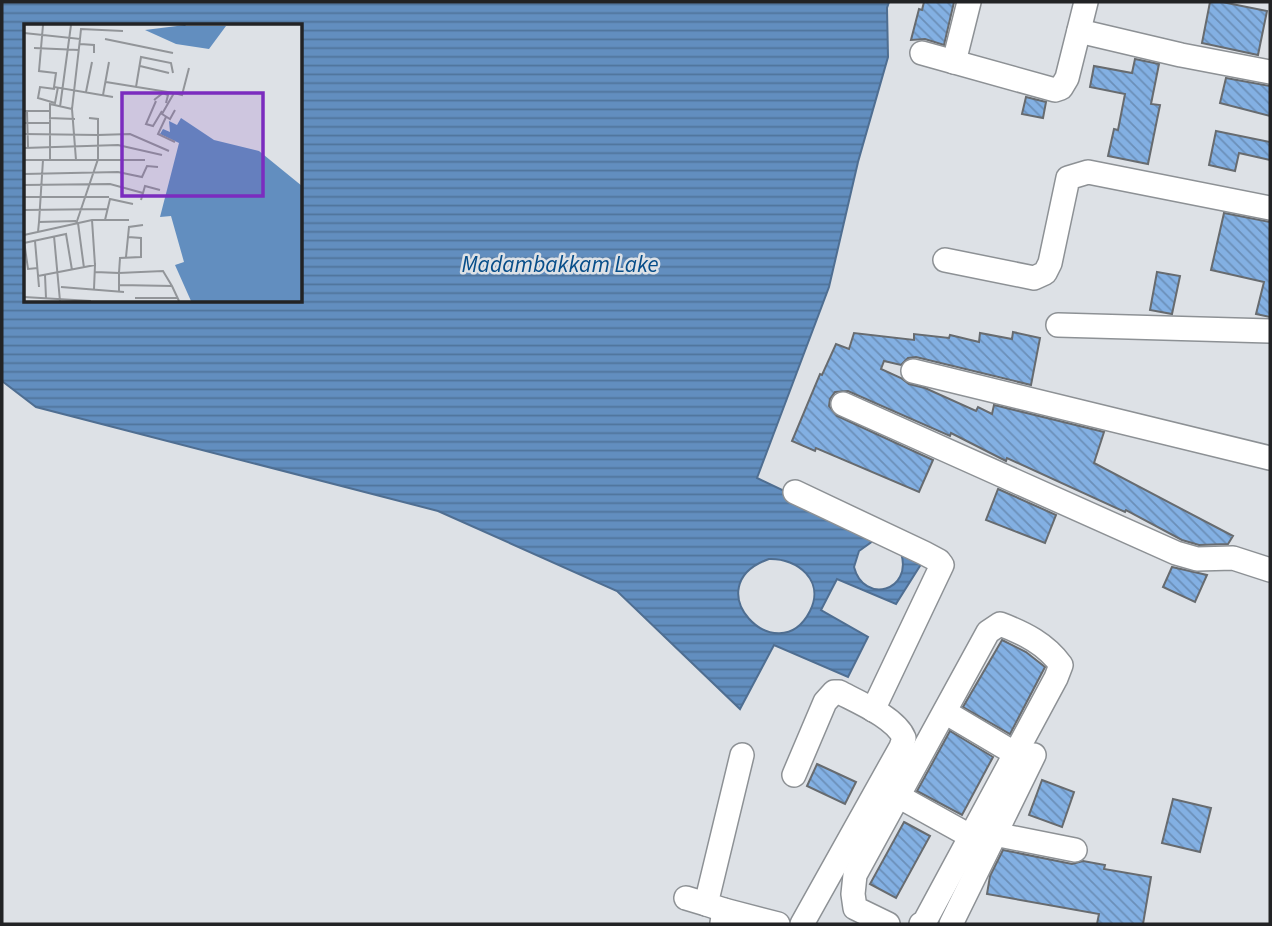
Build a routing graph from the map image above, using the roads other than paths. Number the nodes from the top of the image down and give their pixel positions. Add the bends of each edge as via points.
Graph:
1 (969, 2) edge
2 (1086, 2) edge
3 (1079, 31) junction
4 (922, 53) dead end
5 (954, 62) junction
6 (1270, 72) edge
7 (1270, 208) edge
8 (945, 260) dead end
9 (1058, 325) dead end
10 (1270, 331) edge
11 (913, 371) dead end
12 (843, 404) dead end
13 (1270, 458) edge
14 (795, 492) dead end
15 (1270, 570) edge
16 (873, 710) junction
17 (945, 712) junction
18 (742, 755) dead end
19 (1027, 757) junction
20 (794, 775) dead end
21 (898, 796) junction
22 (994, 834) junction
23 (970, 836) junction
24 (1075, 850) dead end
25 (969, 862) junction
26 (709, 909) edge
27 (778, 924) edge
28 (802, 924) edge
29 (888, 924) edge
30 (920, 924) edge
31 (951, 924) edge

1 - 5 street
2 - 3 street
3 - 5 street via 1067,78 1055,90
3 - 6 street
4 - 5 street
7 - 8 street via 1088,172 1069,178 1045,273 1034,278
9 - 10 street
11 - 13 street
12 - 15 street via 1176,553 1197,559 1233,558
14 - 16 street via 942,565
16 - 20 street via 834,692 825,702
16 - 28 street via 904,738
17 - 19 street
17 - 19 street via 988,632 1000,624 1015,630 1049,649 1061,665
17 - 21 street
18 - 26 street
19 - 22 street
19 - 23 street
21 - 23 street
21 - 29 street via 855,875 853,894 855,908
22 - 24 street
22 - 25 street
23 - 25 street
25 - 30 street
25 - 31 street
26 - 27 street

